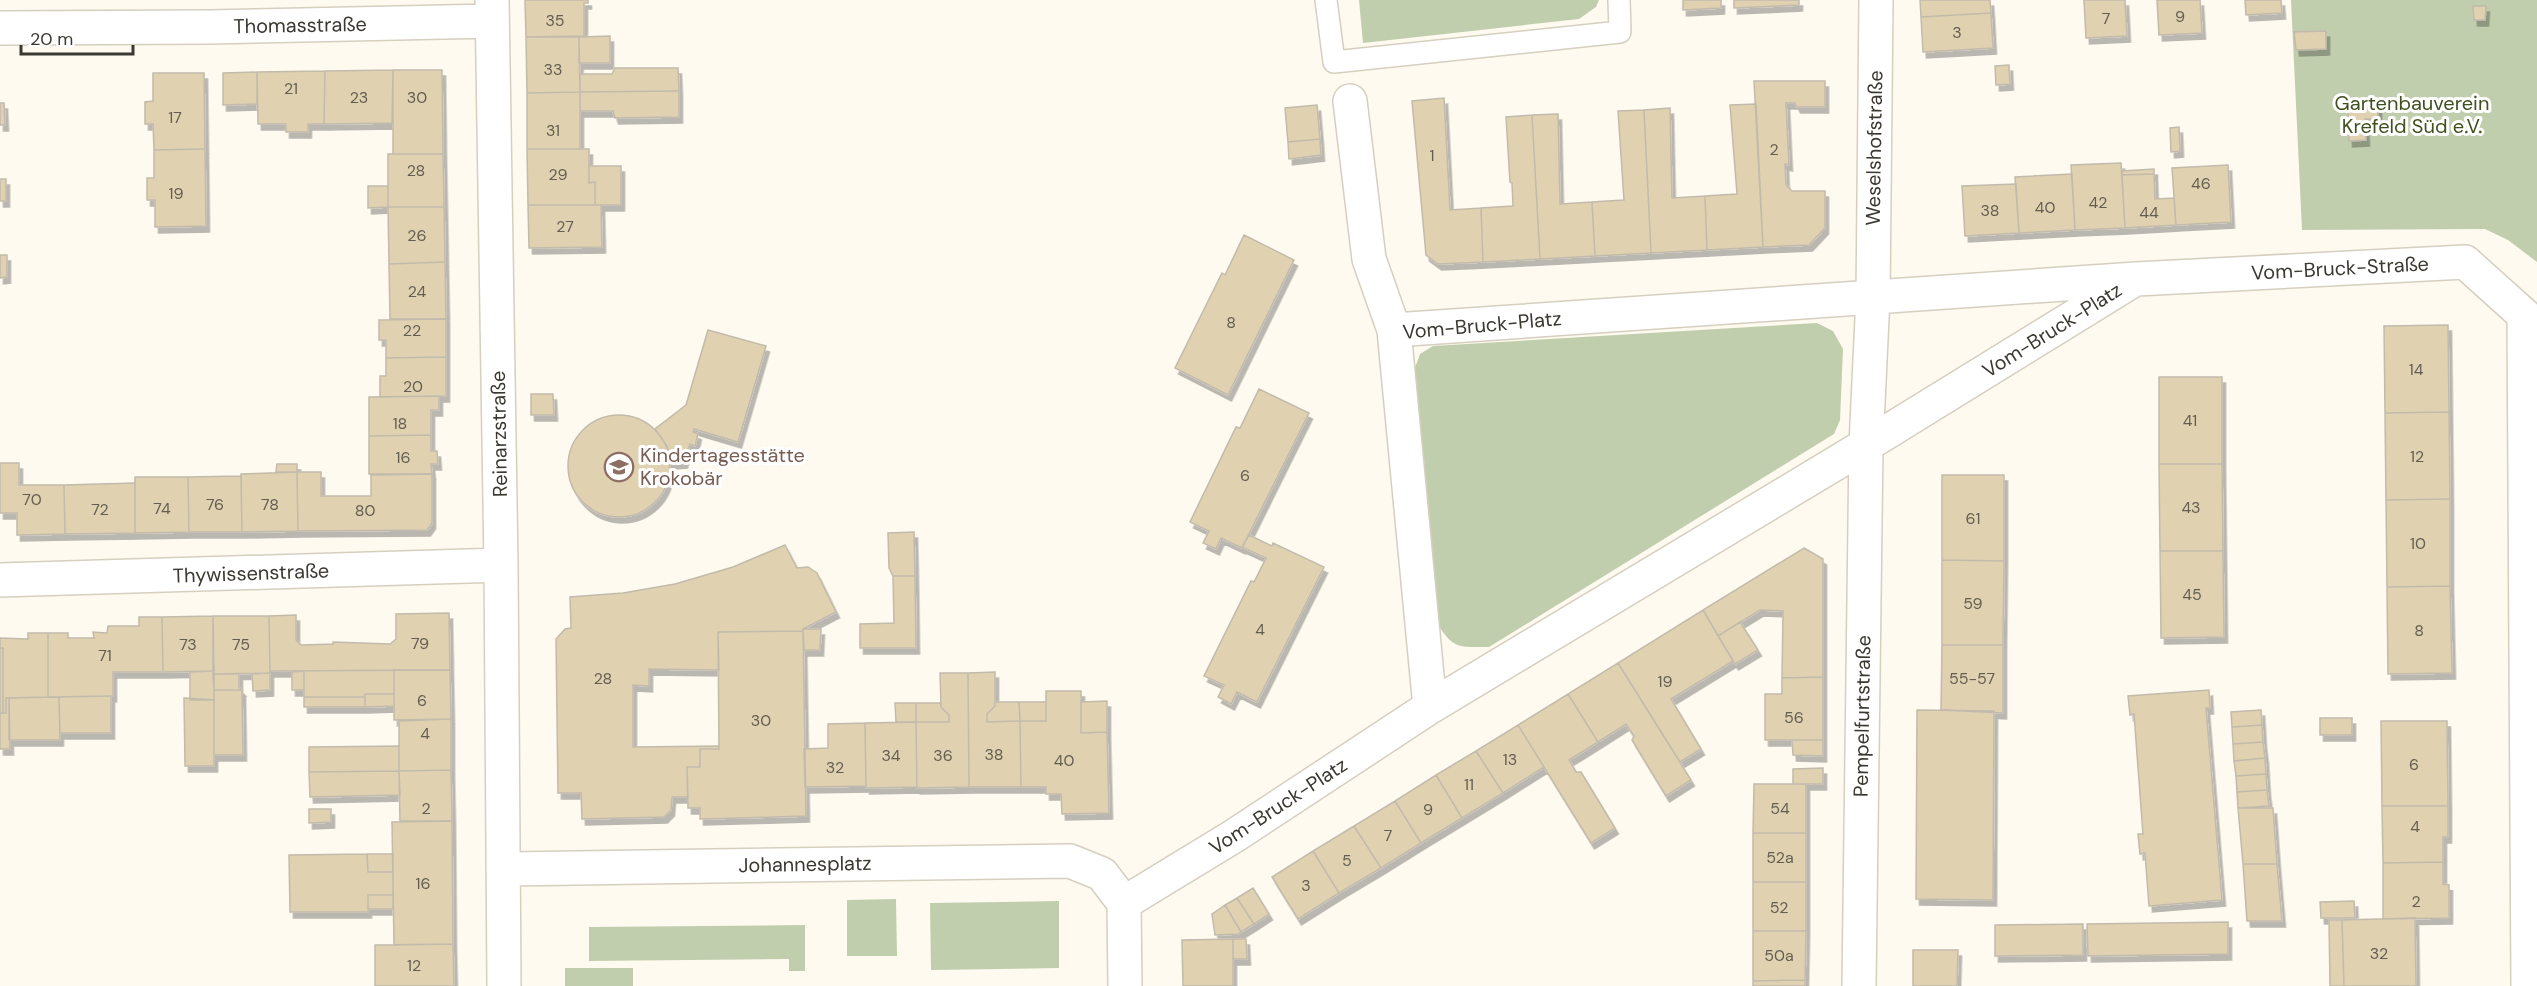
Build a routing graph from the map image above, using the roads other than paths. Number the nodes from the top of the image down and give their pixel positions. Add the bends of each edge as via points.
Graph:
1 (1326, 0) edge
2 (1619, 0) edge
3 (1876, 0) edge
4 (492, 11) edge
5 (0, 28) edge
6 (1350, 101) dead end
7 (2136, 279) junction
8 (1873, 297) junction
9 (1394, 330) junction
10 (1866, 445) junction
11 (501, 565) junction
12 (0, 580) edge
13 (1430, 707) junction
14 (504, 869) junction
15 (1124, 903) junction
16 (504, 986) edge
17 (1125, 986) edge
18 (1859, 986) edge
19 (2528, 986) edge

1 - 2 lane via 1334,62 1620,32
3 - 8 street, Weselshofstraße
4 - 5 street, Thomasstraße via 209,27
4 - 11 street, Reinarzstraße
6 - 9 street via 1369,259
7 - 8 street, Vom-Bruck-Platz
7 - 10 street, Vom-Bruck-Platz
7 - 19 street, Vom-Bruck-Straße via 2465,262 2524,315
8 - 9 street, Vom-Bruck-Platz
8 - 10 street
9 - 13 street, Vom-Bruck-Platz
10 - 13 street, Vom-Bruck-Platz
10 - 18 street, Pempelfurtstraße
11 - 12 street, Thywissenstraße
11 - 14 street, Reinarzstraße
13 - 15 street, Vom-Bruck-Platz
14 - 15 street, Johannesplatz via 1070,861 1102,874
14 - 16 street
15 - 17 street

